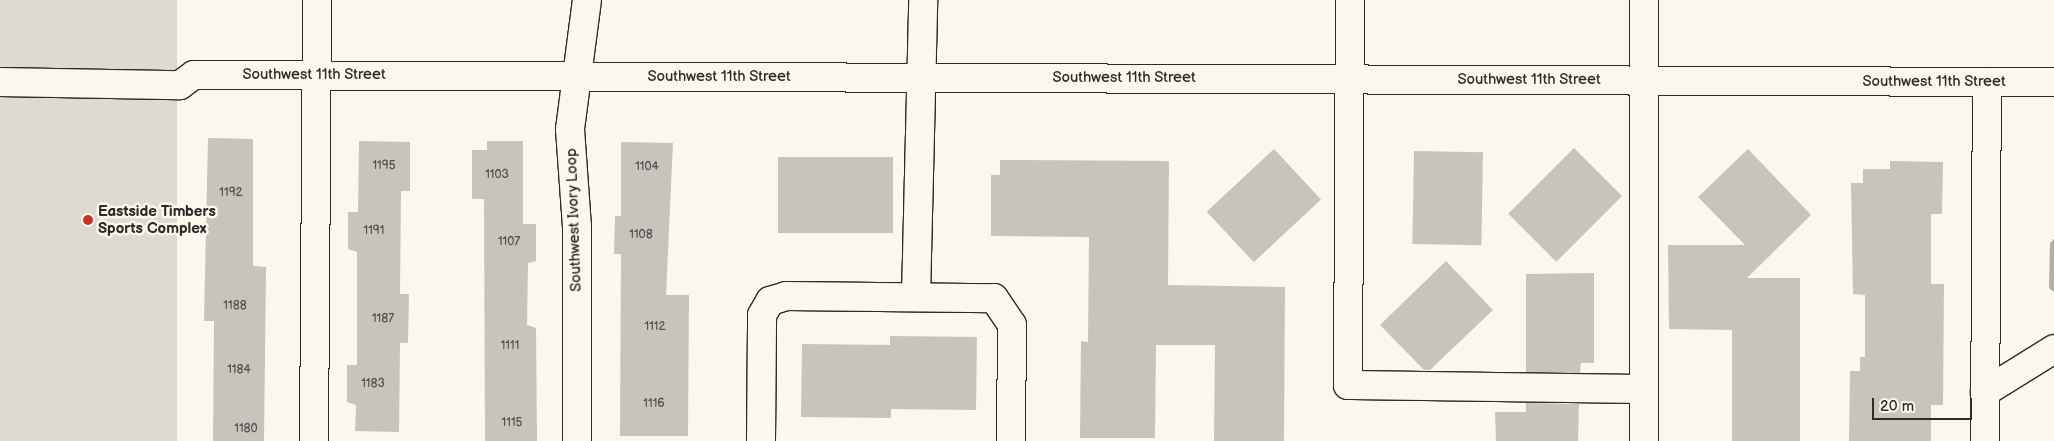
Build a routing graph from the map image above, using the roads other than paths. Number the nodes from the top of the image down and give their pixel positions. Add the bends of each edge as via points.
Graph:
1 (317, 0) edge
2 (587, 0) edge
3 (924, 0) edge
4 (1350, 0) edge
5 (1644, 0) edge
6 (316, 75) junction
7 (579, 76) junction
8 (922, 77) junction
9 (1349, 80) junction
10 (1644, 81) junction
11 (0, 82) edge
12 (1987, 82) junction
13 (2054, 82) edge
14 (916, 297) junction
15 (2054, 349) edge
16 (1644, 389) junction
17 (1985, 392) junction
18 (314, 441) edge
19 (577, 441) edge
20 (761, 441) edge
21 (1011, 441) edge
22 (1644, 441) edge
23 (1985, 441) edge

1 - 6 street
2 - 7 street, Southwest Ivory Loop
3 - 8 street
4 - 9 street
5 - 10 street
6 - 7 street, Southwest 11th Street
6 - 11 street, Southwest 11th Street via 194,74 180,85
6 - 18 street
7 - 8 street, Southwest 11th Street
7 - 19 street, Southwest Ivory Loop via 570,128 577,227
8 - 9 street, Southwest 11th Street
8 - 14 street
9 - 10 street, Southwest 11th Street
9 - 16 street via 1348,385
10 - 12 street, Southwest 11th Street
10 - 16 street
12 - 13 street, Southwest 11th Street
12 - 17 street
14 - 20 street via 786,296 770,301 762,315
14 - 21 street via 994,298 1012,325
15 - 17 street
16 - 22 street
17 - 23 street

